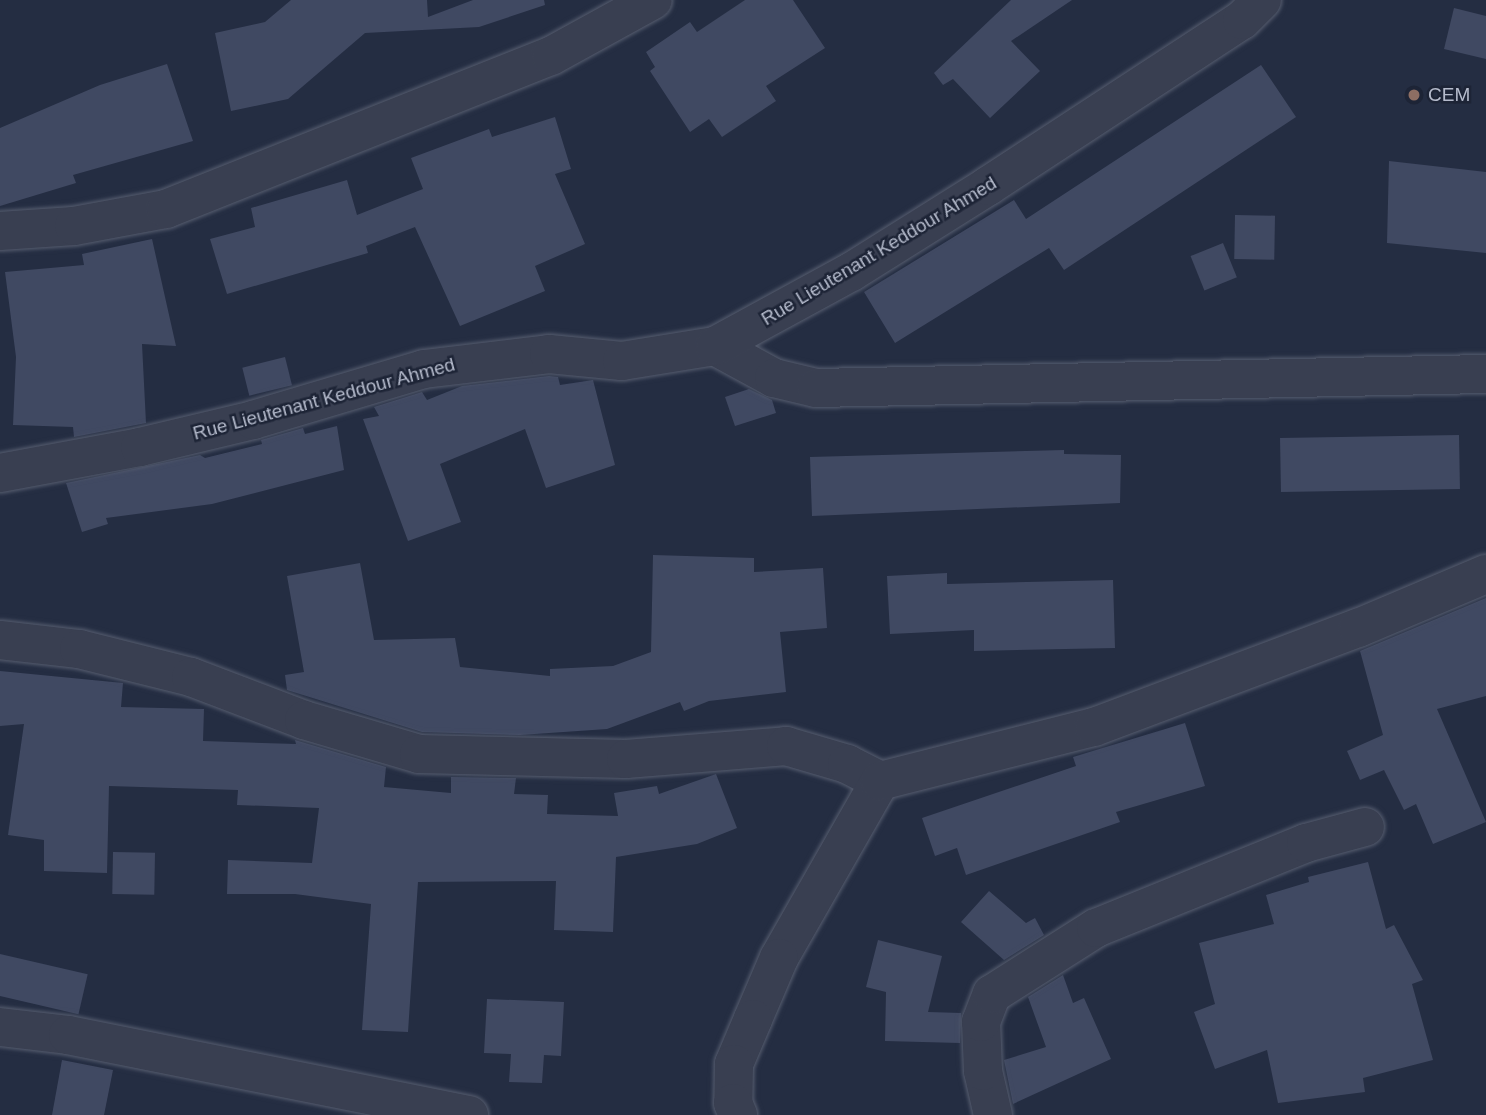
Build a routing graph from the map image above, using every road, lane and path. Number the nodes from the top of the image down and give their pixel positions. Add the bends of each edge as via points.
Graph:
1 (653, 0) edge
2 (1262, 0) edge
3 (0, 231) edge
4 (715, 346) junction
5 (1486, 374) edge
6 (0, 473) edge
7 (1486, 574) edge
8 (0, 640) edge
9 (880, 781) junction
10 (1365, 827) dead end
11 (0, 1027) edge
12 (469, 1115) edge
13 (738, 1115) edge
14 (993, 1115) edge

1 - 3 street via 551,56 166,209 74,226
2 - 4 street, Rue Lieutenant Keddour Ahmed via 1242,20 988,186 851,272
4 - 5 street via 774,378 816,388
4 - 6 street, Rue Lieutenant Keddour Ahmed via 622,361 549,354 438,366 228,426
7 - 9 street via 1358,628 1094,727
8 - 9 street via 79,649 191,677 304,720 419,754 626,759 786,746 847,764
9 - 13 street via 779,958 753,1019 734,1064 733,1103
10 - 14 street via 1306,843 1096,928 992,994 981,1022 982,1071
11 - 12 street via 108,1042

